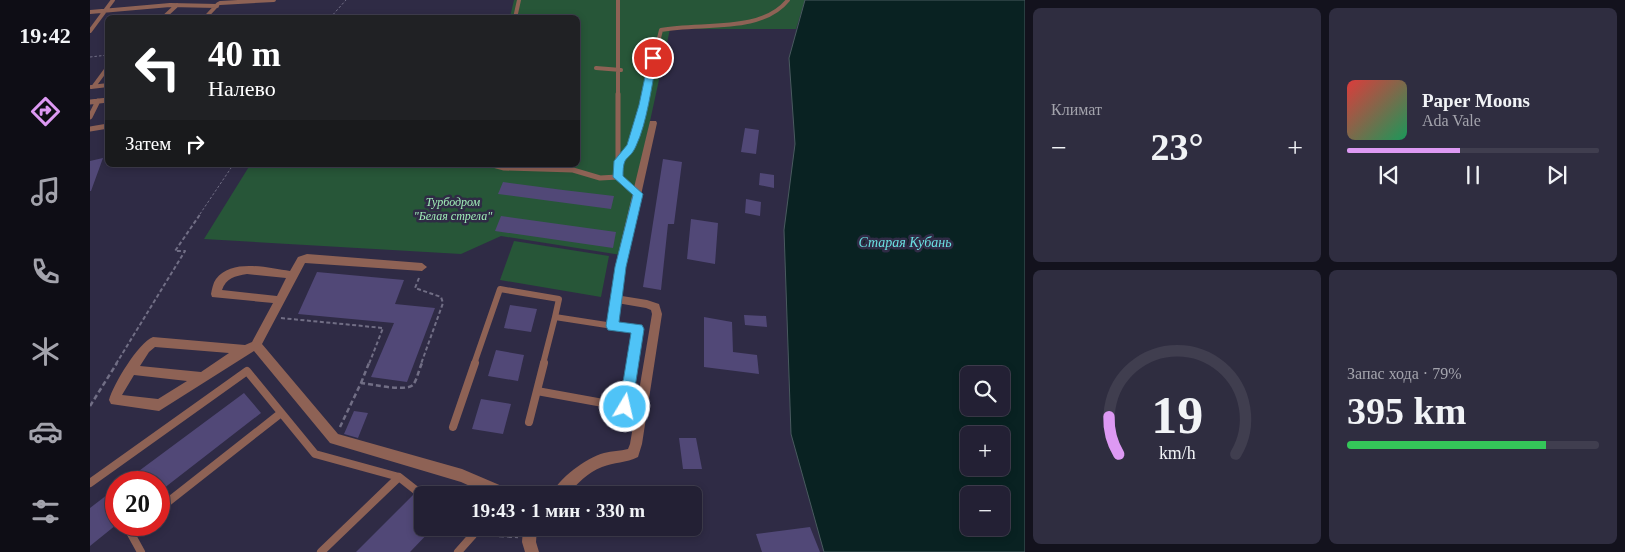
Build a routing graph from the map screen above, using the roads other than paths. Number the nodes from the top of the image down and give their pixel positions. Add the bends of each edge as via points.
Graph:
1 (113, 0) edge
2 (181, 0) edge
3 (274, 0) edge
4 (520, 0) edge
5 (618, 0) edge
6 (788, 0) edge
7 (220, 3) edge
8 (176, 5) junction
9 (105, 11) junction
10 (90, 12) edge
11 (166, 15) edge
12 (208, 15) edge
13 (516, 15) edge
14 (90, 31) edge
15 (596, 68) dead end
16 (618, 70) junction
17 (105, 71) edge
18 (105, 85) edge
19 (92, 87) edge
20 (105, 100) edge
21 (98, 101) junction
22 (90, 102) edge
23 (90, 117) edge
24 (653, 123) dead end
25 (105, 126) edge
26 (90, 128) edge
27 (619, 161) junction
28 (500, 167) edge
29 (618, 177) junction
30 (638, 194) junction
31 (422, 267) road end
32 (294, 275) junction
33 (617, 299) junction
34 (280, 300) junction
35 (555, 317) junction
36 (613, 326) junction
37 (250, 348) junction
38 (132, 370) junction
39 (202, 377) junction
40 (537, 391) junction
41 (280, 413) junction
42 (530, 422) dead end
43 (453, 427) dead end
44 (399, 477) junction
45 (90, 483) edge
46 (485, 486) edge
47 (566, 486) edge
48 (414, 489) edge
49 (170, 500) edge
50 (132, 536) edge
51 (472, 536) edge
52 (142, 552) edge
53 (321, 552) edge
54 (458, 552) edge

1 - 9 lane
2 - 8 lane
3 - 7 lane
4 - 13 lane
5 - 16 lane
6 - 27 lane via 786,5 763,19 735,24 672,26 661,30 632,146
7 - 8 lane
7 - 12 lane
8 - 9 lane
8 - 11 lane
9 - 10 lane
9 - 14 lane
15 - 16 lane
16 - 27 lane
17 - 19 lane
18 - 19 lane
20 - 21 lane
21 - 22 lane
21 - 23 lane
24 - 30 street
25 - 26 lane
27 - 29 lane
28 - 29 lane via 573,170 600,178
29 - 30 lane
30 - 33 street via 620,267
31 - 32 street via 307,258 301,260
32 - 34 street
32 - 34 street via 236,270 224,276 217,286 216,294 225,296
33 - 36 lane
33 - 47 street via 647,304 655,307 657,314 636,444 633,453 592,465
34 - 37 street
35 - 36 lane
35 - 40 lane
35 - 43 lane via 558,299 500,289
36 - 40 lane via 638,329 625,407
37 - 38 street via 153,342
37 - 39 street
37 - 46 street via 334,438 462,476
38 - 39 street
38 - 39 street via 115,400 159,405
40 - 42 lane
41 - 44 lane via 315,454
41 - 45 lane via 247,371
41 - 49 lane
44 - 48 lane
44 - 53 lane
50 - 52 lane
51 - 54 lane

